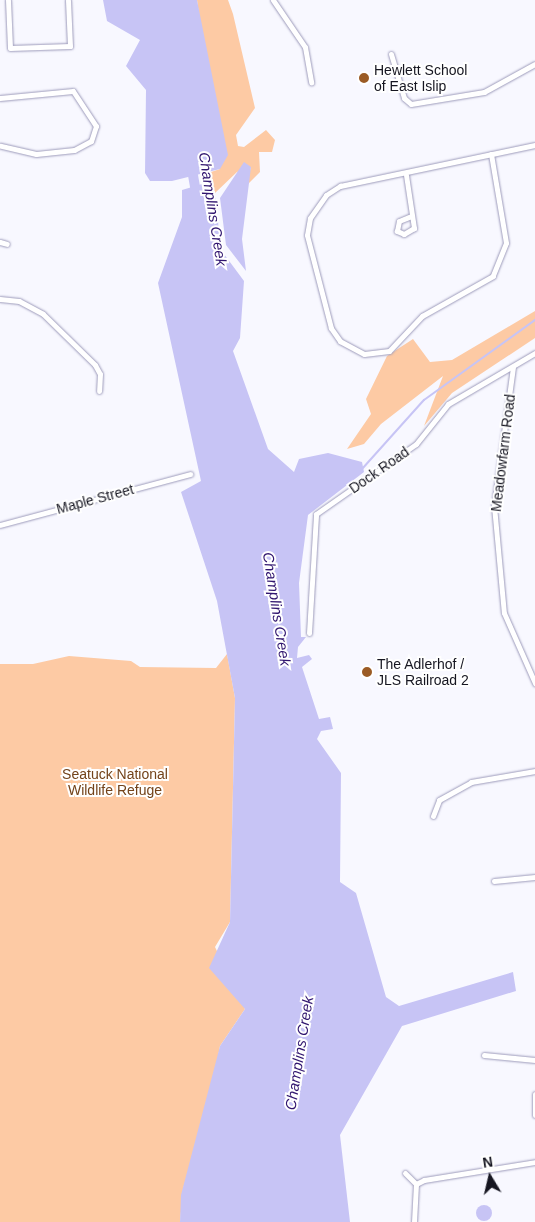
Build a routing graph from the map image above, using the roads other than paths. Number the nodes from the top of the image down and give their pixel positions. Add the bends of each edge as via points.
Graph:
1 (8, 0) edge
2 (68, 0) edge
3 (273, 0) edge
4 (391, 54) dead end
5 (535, 64) edge
6 (311, 82) dead end
7 (0, 98) edge
8 (535, 145) edge
9 (0, 146) edge
10 (490, 154) junction
11 (406, 175) junction
12 (410, 217) dead end
13 (0, 242) edge
14 (7, 244) dead end
15 (0, 299) edge
16 (535, 353) edge
17 (513, 367) junction
18 (99, 391) dead end
19 (190, 474) dead end
20 (0, 525) edge
21 (309, 634) dead end
22 (535, 683) edge
23 (535, 771) edge
24 (432, 816) dead end
25 (535, 877) edge
26 (494, 881) dead end
27 (484, 1055) dead end
28 (535, 1060) edge
29 (535, 1094) edge
30 (535, 1115) edge
31 (535, 1162) edge
32 (405, 1173) dead end
33 (416, 1184) junction
34 (414, 1222) edge

1 - 2 street via 10,48 70,46
3 - 6 street via 305,47
4 - 5 street via 404,98 411,104 490,90
7 - 9 street via 73,91 96,126 91,141 74,150 36,154
8 - 10 street
10 - 11 street
10 - 11 street via 505,226 500,266 484,284 422,316 394,347 364,354 340,341 331,328 308,248 310,218 326,195 340,186
11 - 12 street
13 - 14 street
15 - 18 street via 19,301 43,314 95,365 100,374
16 - 17 street, Dock Road
17 - 21 street, Dock Road via 448,404 416,444 316,514
17 - 22 street, Meadowfarm Road via 494,506 504,613
19 - 20 street, Maple Street
23 - 24 street via 471,782 439,800
25 - 26 street
27 - 28 street
29 - 30 street
31 - 33 street
32 - 33 street
33 - 34 street

